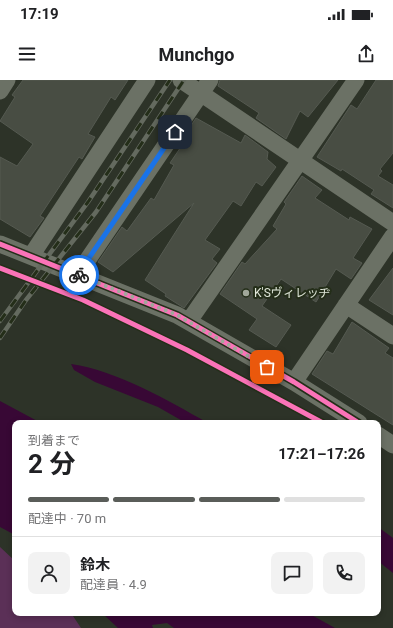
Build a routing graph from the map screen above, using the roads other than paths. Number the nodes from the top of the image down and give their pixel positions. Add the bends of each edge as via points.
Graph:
1 (7, 80) edge
2 (147, 80) edge
3 (181, 80) edge
4 (356, 80) edge
5 (206, 86) edge
6 (0, 91) edge
7 (301, 161) junction
8 (393, 223) edge
9 (393, 236) edge
10 (0, 244) edge
11 (31, 256) junction
12 (78, 274) junction
13 (346, 305) junction
14 (189, 321) junction
15 (393, 336) edge
16 (294, 382) junction
17 (354, 420) edge
18 (381, 437) edge
19 (393, 445) edge

1 - 6 street
2 - 11 street
3 - 5 street
4 - 7 street
5 - 7 street
5 - 12 street
7 - 8 street
7 - 14 street
9 - 13 street
10 - 11 street
11 - 12 street
12 - 14 street
13 - 15 street
13 - 16 street
14 - 16 street
16 - 17 street
18 - 19 street

